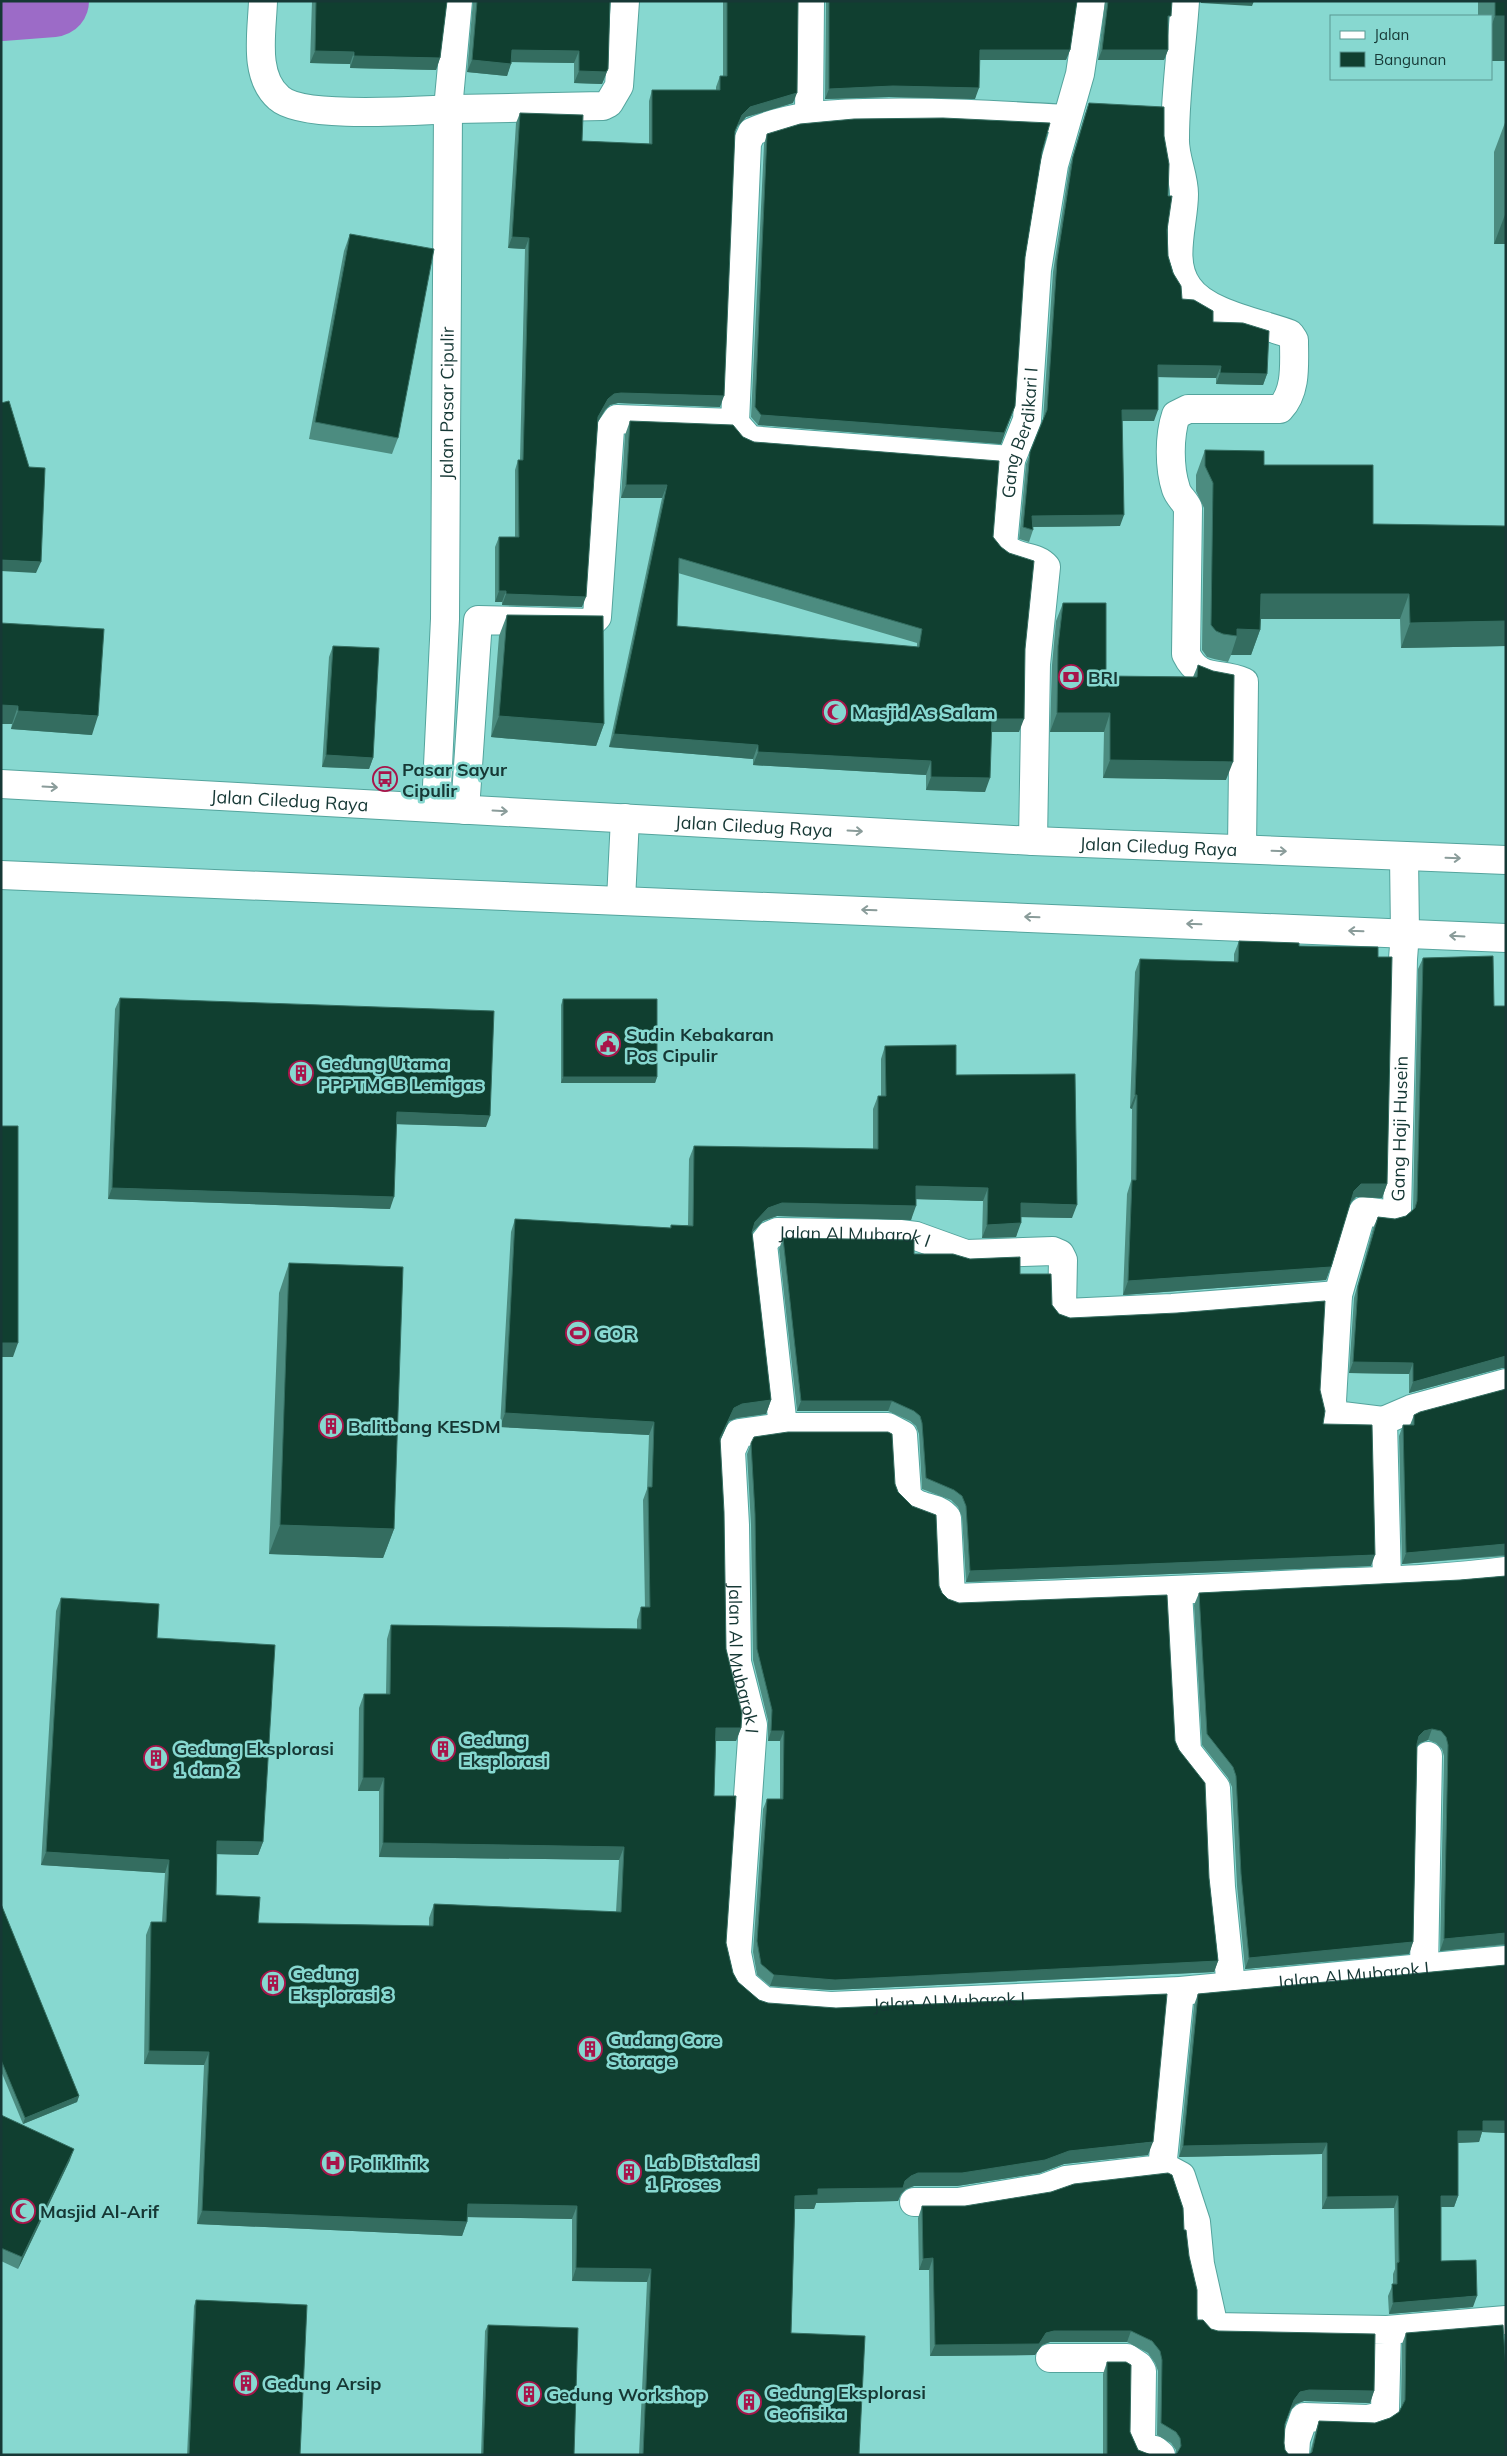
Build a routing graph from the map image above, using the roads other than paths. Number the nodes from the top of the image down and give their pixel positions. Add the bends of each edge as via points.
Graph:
1 (263, 1) edge
2 (458, 1) edge
3 (625, 1) edge
4 (810, 1) edge
5 (1091, 1) edge
6 (1185, 1) edge
7 (448, 109) junction
8 (809, 115) junction
9 (1066, 119) junction
10 (735, 423) junction
11 (1011, 460) junction
12 (445, 619) junction
13 (478, 620) junction
14 (1, 784) edge
15 (436, 807) junction
16 (465, 810) junction
17 (625, 818) junction
18 (1032, 841) junction
19 (1242, 849) junction
20 (1404, 856) junction
21 (1506, 860) edge
22 (1, 875) edge
23 (621, 900) junction
24 (1405, 933) junction
25 (1506, 938) edge
26 (1338, 1295) junction
27 (1506, 1383) edge
28 (1383, 1421) junction
29 (783, 1427) junction
30 (1506, 1571) edge
31 (1387, 1581) junction
32 (1178, 1591) junction
33 (1428, 1756) dead end
34 (1506, 1960) edge
35 (1424, 1969) junction
36 (1231, 1987) junction
37 (1180, 1991) junction
38 (1162, 2169) junction
39 (914, 2202) dead end
40 (1506, 2320) edge
41 (1387, 2330) junction
42 (1050, 2358) dead end
43 (1161, 2455) edge
44 (1295, 2455) edge

1 - 7 street via 262,62 265,81 279,98 292,106 422,112
2 - 7 street, Jalan Pasar Cipulir
3 - 7 street via 619,86 609,103 603,106
4 - 8 street
5 - 9 street, Gang Berdikari I via 1080,74
6 - 19 street via 1174,139 1184,195 1178,260 1182,276 1198,298 1226,313 1290,334 1294,340 1292,386 1288,400 1280,409 1188,409 1176,415 1172,430 1173,478 1176,491 1188,508 1186,654 1192,666 1200,672 1244,682
7 - 12 street, Jalan Pasar Cipulir
8 - 9 street via 937,111
8 - 10 street via 752,132 747,143
9 - 11 street, Gang Berdikari I via 1054,166 1037,270 1026,420
10 - 11 street via 750,440
10 - 13 street via 617,419 610,428 598,617 591,623
11 - 18 street, Gang Berdikari I via 1003,545 1008,552 1042,562 1046,567 1036,664
12 - 13 street
12 - 15 street, Jalan Pasar Cipulir
13 - 16 street
14 -> 15 street, Jalan Ciledug Raya
15 - 16 street, Jalan Ciledug Raya
16 -> 17 street, Jalan Ciledug Raya
17 -> 18 street, Jalan Ciledug Raya
17 - 23 street
18 - 19 street, Jalan Ciledug Raya
19 -> 20 street, Jalan Ciledug Raya
20 -> 21 street, Jalan Ciledug Raya
20 - 24 street
22 - 23 street
24 -> 23 street
25 -> 24 street
24 - 26 street, Gang Haji Husein via 1397,1212 1369,1210 1361,1214
26 - 28 street, Gang Haji Husein via 1334,1415
26 - 29 street, Jalan Al Mubarok I via 1066,1313 1062,1309 1063,1260 1053,1251 966,1254 916,1236 900,1234 777,1232 763,1244
27 - 28 street
28 - 31 street
29 - 32 street via 888,1427 903,1434 906,1494 910,1501 941,1511 947,1518 952,1597
29 - 37 street, Jalan Al Mubarok I via 739,1432 731,1451 737,1662 753,1725 737,1953 743,1983 764,2001 831,2006
30 - 31 street
31 - 32 street
32 - 36 street via 1187,1751 1216,1788
33 - 35 street
34 - 35 street, Jalan Al Mubarok I
35 - 36 street, Jalan Al Mubarok I
36 - 37 street, Jalan Al Mubarok I
37 - 38 street
38 - 39 street via 1066,2180 1044,2188 958,2202
38 - 41 street via 1181,2176 1196,2222 1200,2264 1214,2327
40 - 41 street
41 - 44 street via 1385,2411 1368,2419 1304,2417
42 - 43 street via 1127,2358 1139,2366 1142,2371 1141,2444 1143,2449 1155,2450

